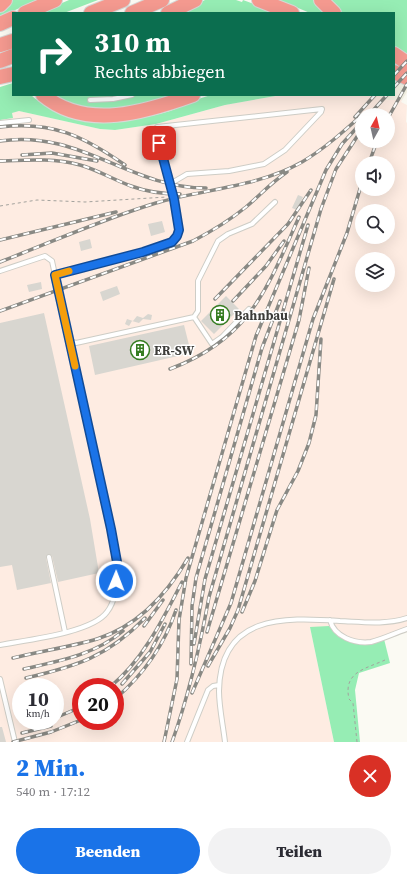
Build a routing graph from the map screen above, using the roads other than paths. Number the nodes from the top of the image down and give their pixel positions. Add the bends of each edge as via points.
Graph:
1 (6, 0) edge
2 (29, 0) edge
3 (55, 0) edge
4 (123, 0) edge
5 (162, 0) edge
6 (195, 0) edge
7 (259, 0) edge
8 (321, 0) edge
9 (0, 5) edge
10 (24, 12) edge
11 (26, 12) edge
12 (93, 12) edge
13 (134, 12) edge
14 (170, 12) edge
15 (289, 12) edge
16 (333, 12) edge
17 (12, 18) edge
18 (0, 24) edge
19 (12, 41) edge
20 (0, 45) edge
21 (395, 55) edge
22 (12, 56) edge
23 (395, 59) edge
24 (0, 61) edge
25 (407, 64) edge
26 (395, 72) edge
27 (12, 74) edge
28 (0, 77) edge
29 (407, 78) edge
30 (395, 79) edge
31 (407, 84) edge
32 (127, 96) edge
33 (190, 96) edge
34 (47, 98) edge
35 (90, 100) dead end
36 (29, 120) dead end
37 (0, 123) edge
38 (170, 184) junction
39 (275, 202) dead end
40 (0, 271) edge
41 (55, 275) junction
42 (249, 309) dead end
43 (194, 317) junction
44 (69, 341) junction
45 (49, 557) dead end
46 (407, 618) edge
47 (330, 620) junction
48 (407, 629) edge
49 (65, 632) junction
50 (0, 645) edge
51 (0, 679) edge
52 (219, 685) junction
53 (2, 694) edge
54 (15, 742) edge
55 (187, 742) edge
56 (225, 742) edge

1 - 9 highway
2 - 10 highway
3 - 11 highway
4 - 12 highway
5 - 13 highway
6 - 14 highway
7 - 15 highway
8 - 16 highway
17 - 18 highway
19 - 20 highway
21 - 25 highway
22 - 24 highway
23 - 25 highway
26 - 29 highway
27 - 28 highway
30 - 31 highway
32 - 35 lane
33 - 34 highway via 146,110 114,116 77,112 63,108
36 - 37 lane
38 - 38 lane via 187,174 264,164 285,150 322,109 157,127
38 - 41 lane via 179,230 172,242
39 - 43 lane via 252,224 218,241 198,281 198,311
40 - 41 lane via 45,256 51,258
41 - 44 lane
42 - 43 lane via 212,344
43 - 44 lane via 76,343
44 - 49 lane via 117,562 115,592 107,612 99,621
45 - 49 lane
46 - 47 lane via 374,623
47 - 48 lane via 336,633 358,641 371,642
47 - 52 lane via 285,620 251,628 235,640 227,653 220,671
49 - 50 lane
51 - 53 lane
52 - 55 lane via 208,690
52 - 56 lane
53 - 54 lane

